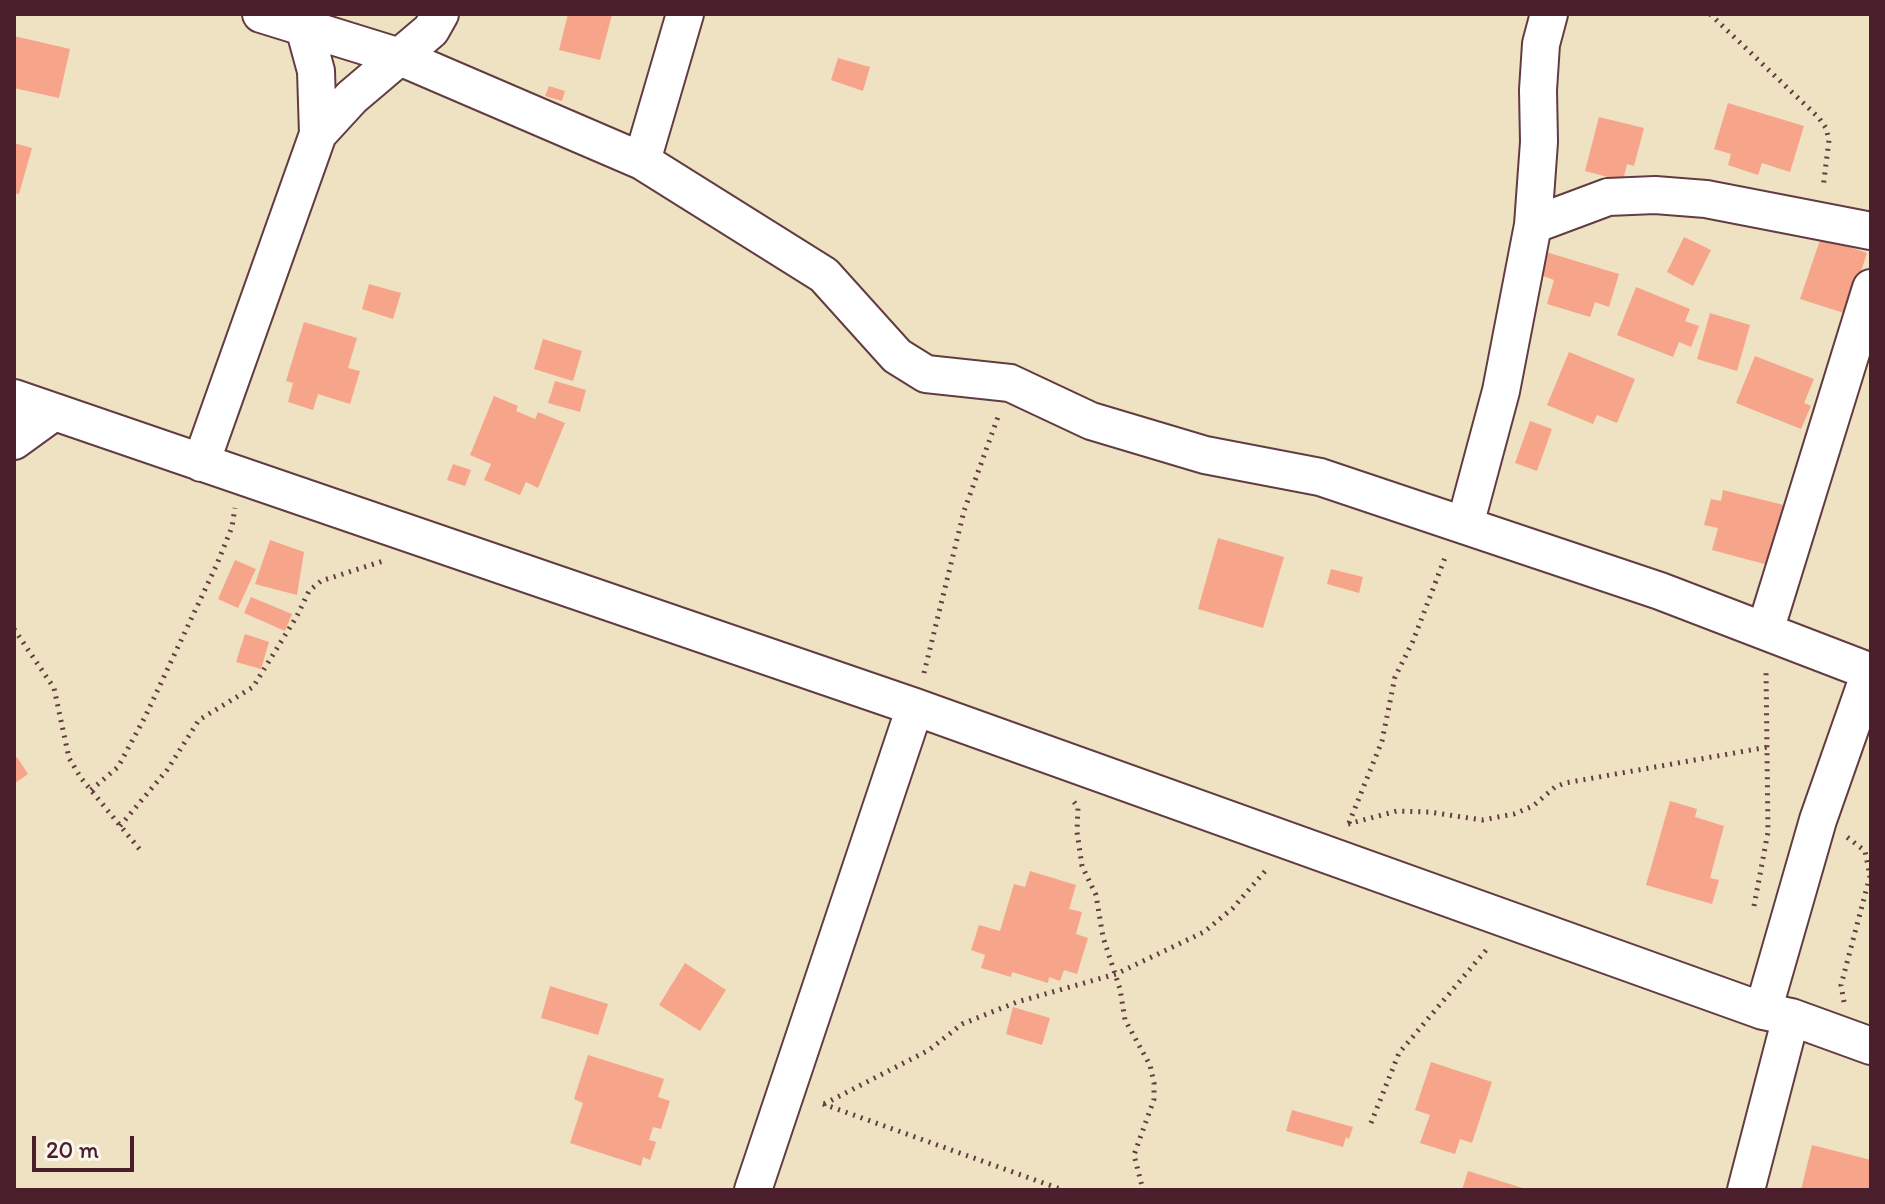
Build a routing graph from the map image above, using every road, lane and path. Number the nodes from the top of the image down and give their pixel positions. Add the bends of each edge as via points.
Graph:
1 (261, 14) edge
2 (440, 14) edge
3 (685, 14) edge
4 (1549, 14) edge
5 (1710, 14) edge
6 (304, 27) junction
7 (400, 57) junction
8 (318, 134) junction
9 (642, 161) junction
10 (1819, 221) junction
11 (1533, 225) junction
12 (1871, 231) edge
13 (1871, 288) edge
14 (1010, 383) junction
15 (14, 398) edge
16 (54, 412) junction
17 (14, 441) edge
18 (201, 463) junction
19 (239, 476) junction
20 (1461, 524) junction
21 (433, 542) junction
22 (14, 629) edge
23 (1765, 631) junction
24 (1870, 672) edge
25 (915, 707) junction
26 (1768, 747) junction
27 (91, 790) junction
28 (1069, 795) dead end
29 (1818, 820) junction
30 (1349, 824) junction
31 (120, 826) junction
32 (1294, 842) junction
33 (141, 851) dead end
34 (1754, 909) dead end
35 (1509, 920) junction
36 (1116, 974) junction
37 (1777, 1014) junction
38 (1855, 1040) edge
39 (784, 1092) junction
40 (824, 1104) junction
41 (1371, 1123) dead end
42 (753, 1190) edge
43 (1063, 1190) edge
44 (1143, 1190) edge
45 (1746, 1190) edge

1 - 6 street
2 - 7 street via 431,30
3 - 9 street
4 - 11 street via 1541,44
5 - 10 path via 1826,128
6 - 7 street
6 - 8 street via 316,71
7 - 8 street
7 - 9 street
8 - 18 street
9 - 14 street via 824,275 897,356 926,374
10 - 11 street via 1706,199 1655,195 1608,197
10 - 12 street
11 - 20 street via 1501,391
13 - 23 street
14 - 20 street via 1091,421 1205,455 1320,477
14 - 25 path via 964,511
15 - 16 street
16 - 17 street
16 - 18 street
18 - 19 street
19 - 21 street
19 - 27 path via 232,527 187,632 118,767
20 - 23 street
20 - 30 path via 1395,677 1382,741
21 - 25 street
21 - 31 path via 321,581 309,591 253,687 199,720 167,770
22 - 27 path via 54,688 69,758
23 - 24 street
23 - 26 path
24 - 29 street
25 - 32 street
25 - 39 street
26 - 30 path via 1565,783 1533,806 1482,820 1397,811
26 - 34 path via 1768,832
27 - 31 path
28 - 36 path via 1078,807 1082,866 1096,895
29 - 37 street
29 - 38 path via 1865,851 1870,876 1841,985
30 - 32 path
31 - 33 path
32 - 35 street
32 - 36 path via 1204,932
35 - 37 street
35 - 41 path via 1399,1053
36 - 40 path via 962,1024 929,1050
36 - 44 path via 1125,1020 1154,1083 1154,1099 1134,1155
37 - 38 street
37 - 45 street
39 - 40 path
39 - 42 street
40 - 43 path

